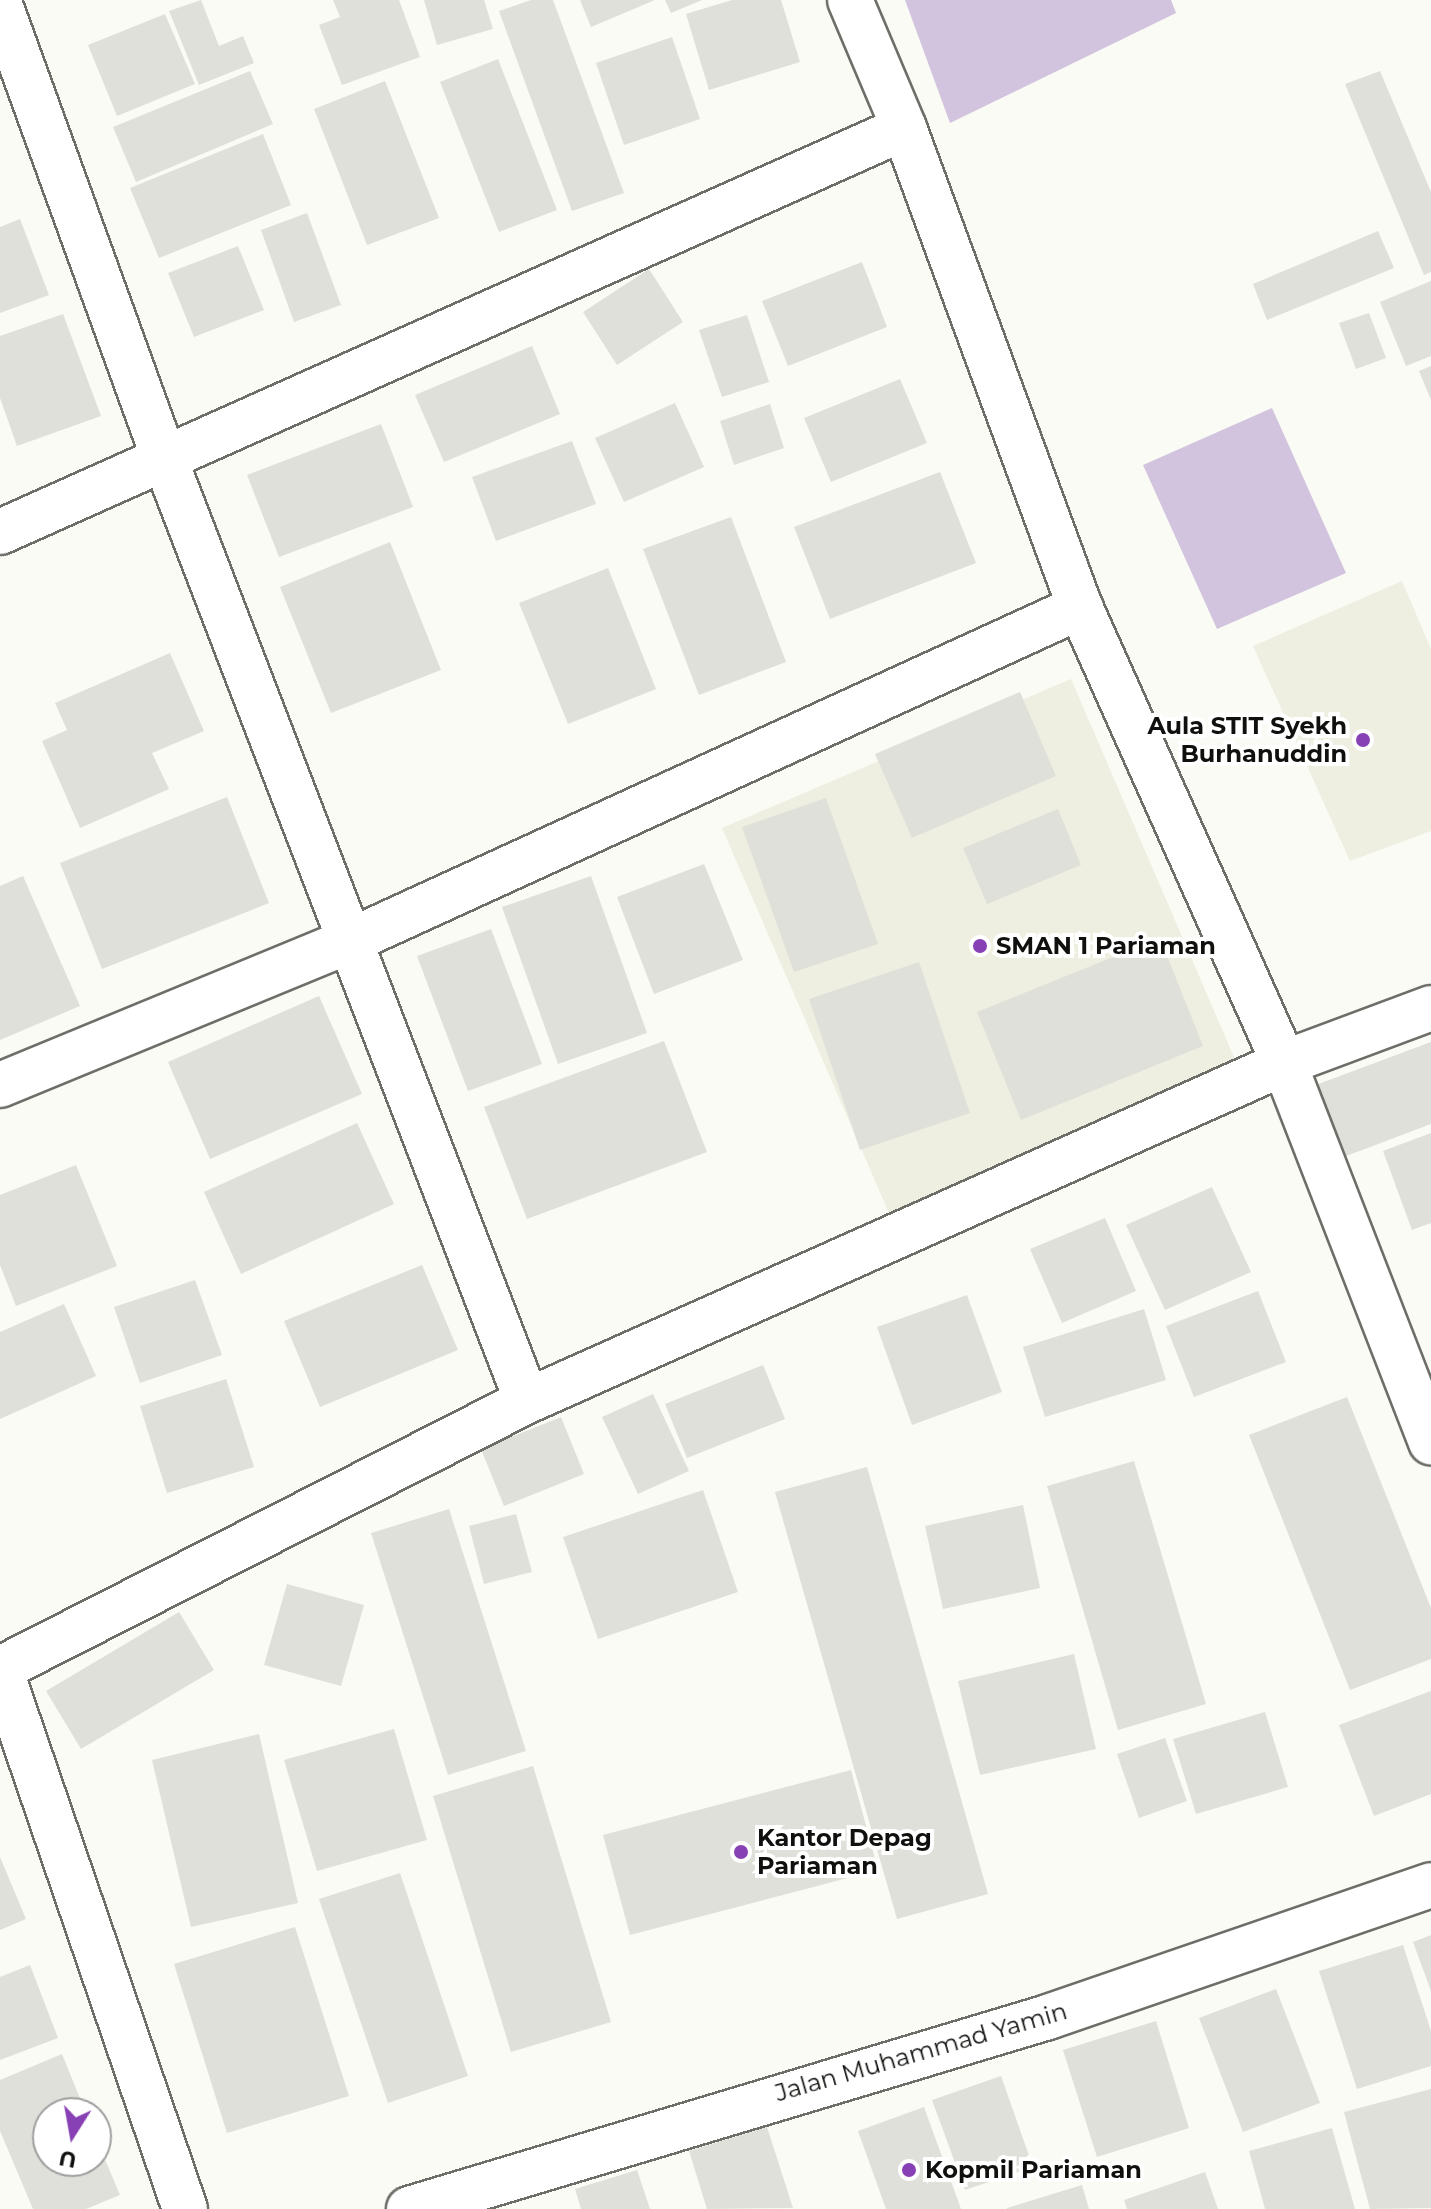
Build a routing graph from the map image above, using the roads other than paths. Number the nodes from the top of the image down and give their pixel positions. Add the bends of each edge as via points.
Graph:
1 (850, 0) edge
2 (0, 5) edge
3 (904, 128) junction
4 (164, 457) junction
5 (0, 532) edge
6 (1080, 607) junction
7 (352, 940) junction
8 (1431, 1008) edge
9 (1284, 1063) junction
10 (0, 1085) edge
11 (527, 1401) junction
12 (1431, 1442) edge
13 (0, 1669) edge
14 (1431, 1885) edge
15 (185, 2209) edge
16 (409, 2209) edge

1 - 3 street
2 - 4 street
3 - 4 street
3 - 6 street
4 - 5 street
4 - 7 street
6 - 7 street
6 - 9 street
7 - 10 street
7 - 11 street
8 - 9 street
9 - 11 street
9 - 12 street
11 - 13 street
13 - 15 street
14 - 16 street, Jalan Muhammad Yamin via 1048,2017

